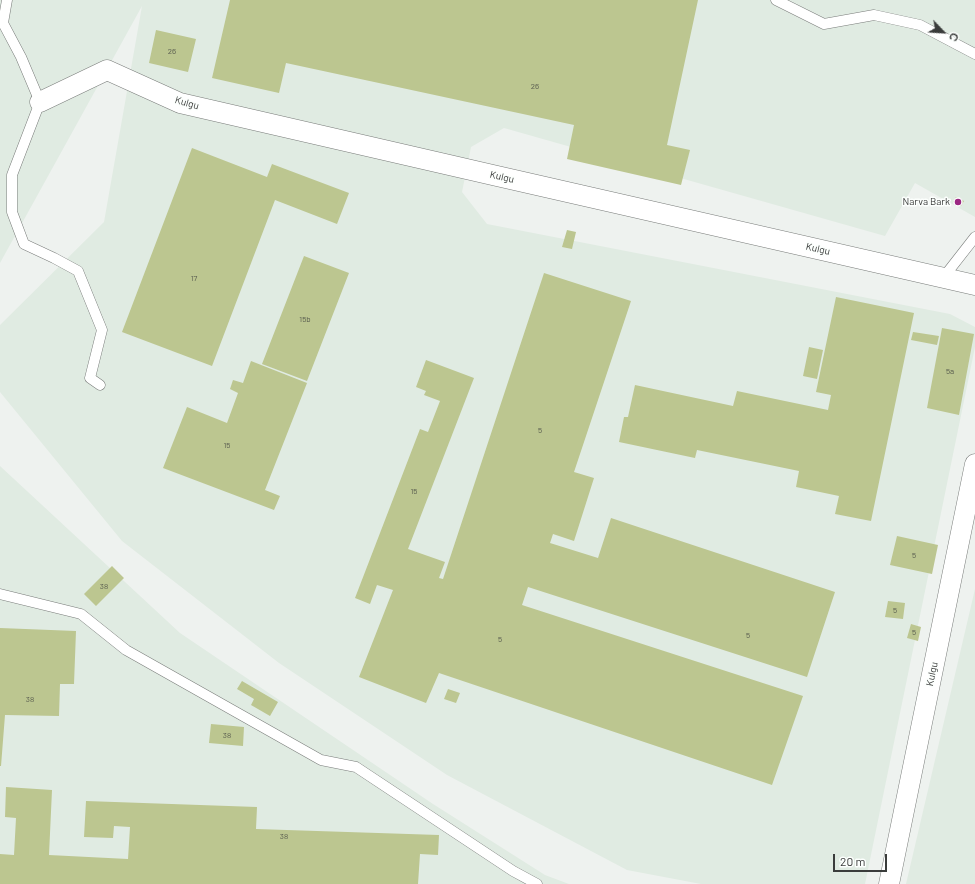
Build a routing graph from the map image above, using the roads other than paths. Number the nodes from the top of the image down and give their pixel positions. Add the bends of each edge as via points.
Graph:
1 (7, 0) edge
2 (776, 0) edge
3 (975, 54) edge
4 (40, 102) junction
5 (975, 237) edge
6 (942, 278) junction
7 (975, 285) edge
8 (100, 385) dead end
9 (975, 464) edge
10 (0, 594) edge
11 (537, 884) edge
12 (889, 884) edge

1 - 4 lane via 3,23
2 - 3 lane via 824,24 874,15 920,25
4 - 6 street, Kulgu via 107,70 180,102
4 - 8 lane via 12,176 12,212 24,244 78,271 102,330 90,378
5 - 6 lane
6 - 7 street, Kulgu
9 - 12 street, Kulgu
10 - 11 lane via 81,614 126,650 321,760 356,767 513,871

